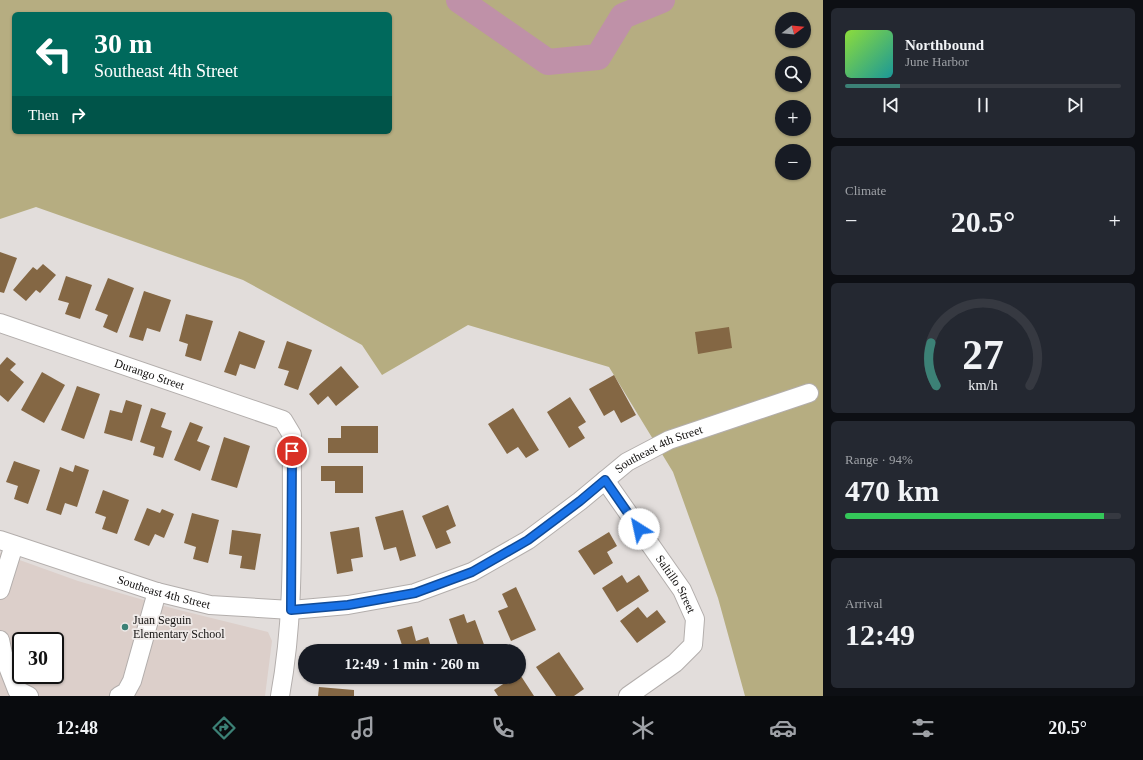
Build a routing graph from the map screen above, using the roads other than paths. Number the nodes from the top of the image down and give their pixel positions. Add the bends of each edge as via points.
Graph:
1 (0, 323) edge
2 (809, 393) dead end
3 (605, 480) junction
4 (7, 542) edge
5 (0, 590) edge
6 (157, 592) junction
7 (291, 610) junction
8 (0, 640) edge
9 (29, 696) edge
10 (119, 696) edge
11 (280, 696) edge
12 (628, 696) edge

1 - 7 street, Durango Street via 283,420 292,435
2 - 3 street, Southeast 4th Street via 669,440 627,462
3 - 7 street, Southeast 4th Street via 528,540 472,572 415,593 348,605
3 - 12 street, Saltillo Street via 682,590 695,619 694,645 674,663
4 - 5 street
4 - 6 street, Southeast 4th Street
6 - 7 street, Southeast 4th Street via 210,605
6 - 10 street via 132,681 126,692
7 - 11 street
8 - 9 street via 17,690

